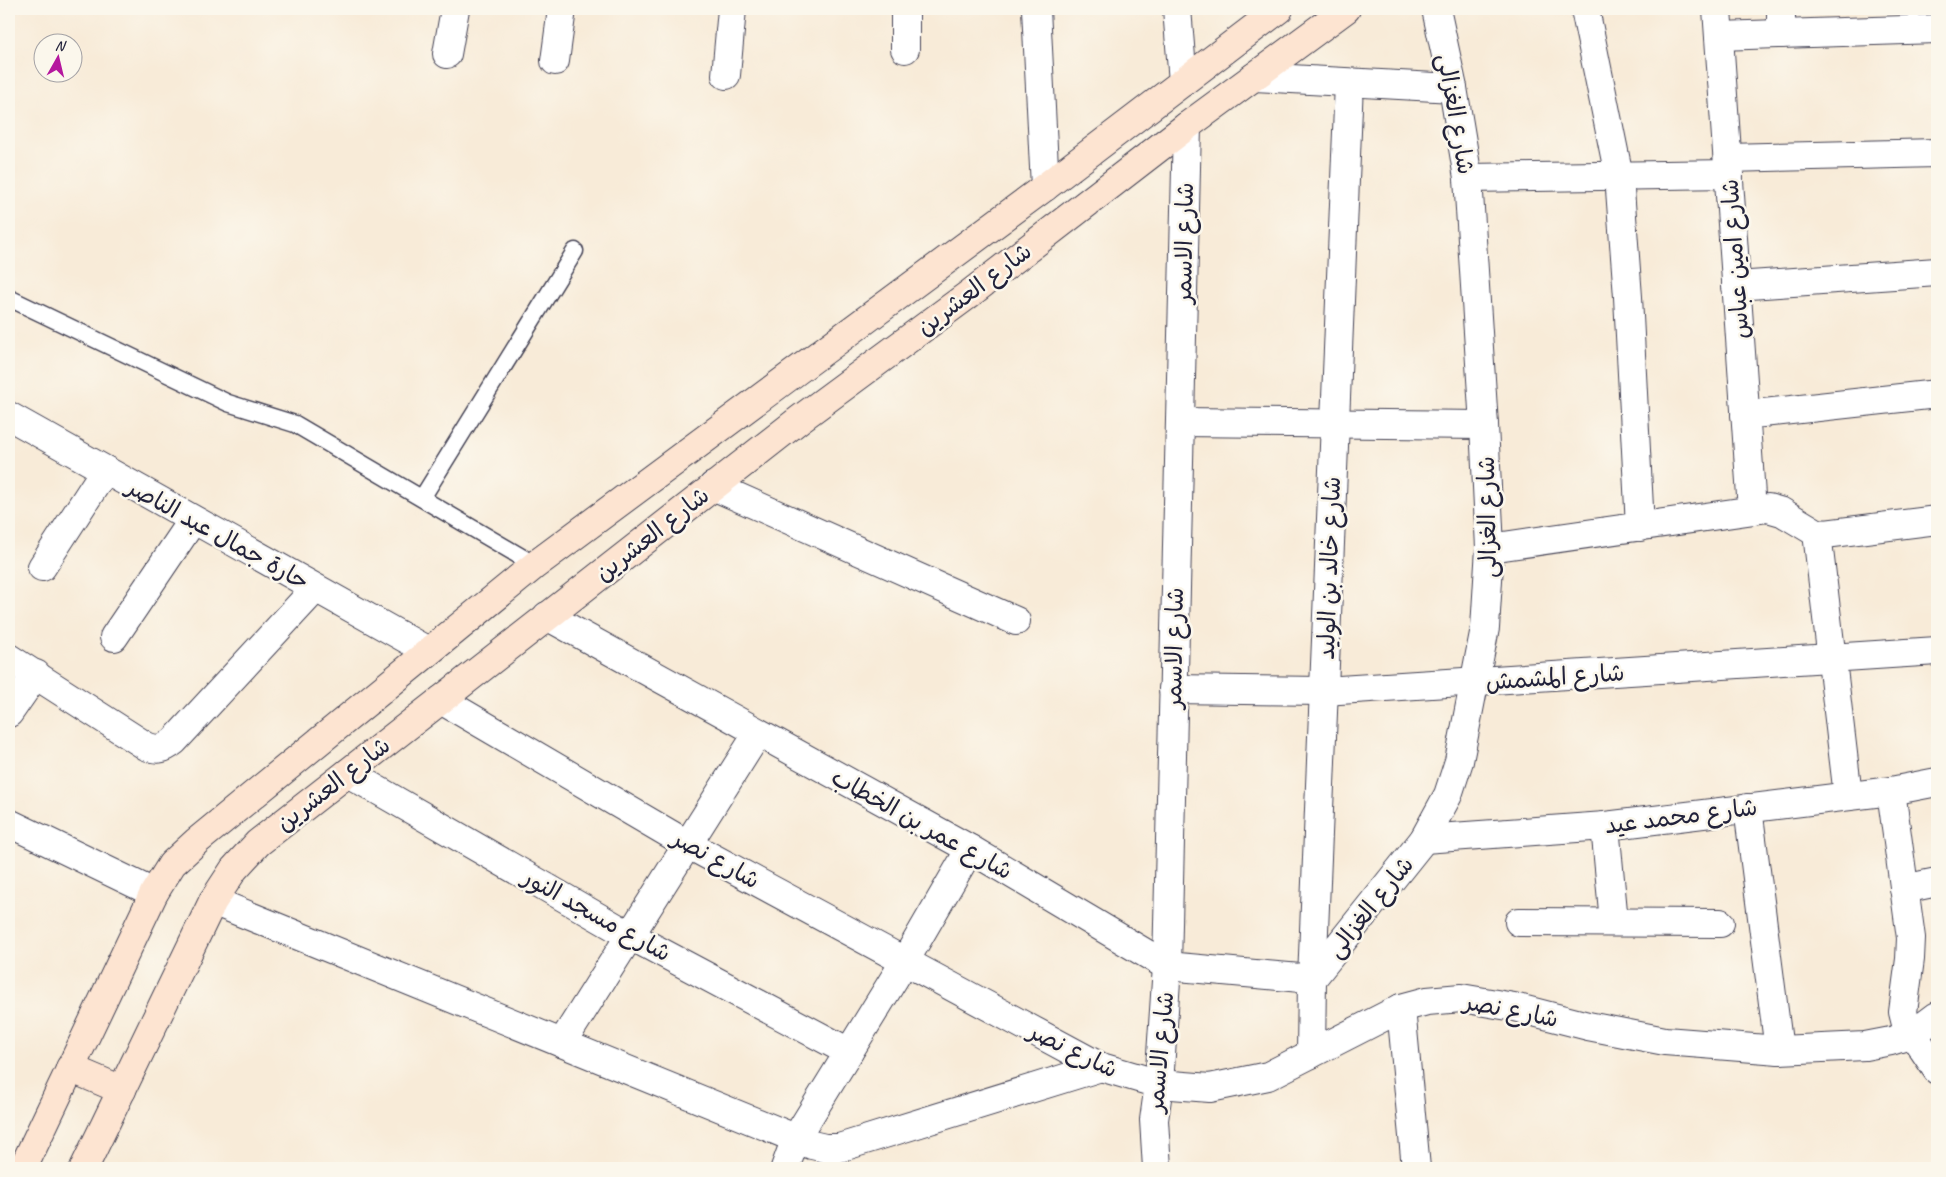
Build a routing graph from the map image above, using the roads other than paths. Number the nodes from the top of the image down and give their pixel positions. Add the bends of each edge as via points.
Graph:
1 (455, 9) edge
2 (562, 9) edge
3 (732, 9) edge
4 (905, 9) edge
5 (1036, 9) edge
6 (1177, 9) edge
7 (1279, 9) edge
8 (1346, 9) edge
9 (1436, 9) edge
10 (1585, 9) edge
11 (1717, 9) edge
12 (1781, 21) edge
13 (1937, 29) edge
14 (1719, 36) junction
15 (905, 49) dead end
16 (447, 54) dead end
17 (555, 61) dead end
18 (726, 75) dead end
19 (1254, 77) junction
20 (1184, 82) junction
21 (1349, 83) junction
22 (1453, 88) junction
23 (1187, 126) junction
24 (1937, 153) edge
25 (1728, 166) junction
26 (1619, 176) junction
27 (1468, 178) junction
28 (1045, 187) junction
29 (575, 251) dead end
30 (1937, 272) edge
31 (1736, 286) junction
32 (9, 298) edge
33 (1937, 394) edge
34 (1745, 415) junction
35 (9, 416) edge
36 (1180, 422) junction
37 (1336, 423) junction
38 (1484, 425) junction
39 (105, 470) junction
40 (714, 486) junction
41 (422, 498) junction
42 (1752, 510) junction
43 (193, 520) junction
44 (1937, 520) edge
45 (1640, 527) junction
46 (1817, 533) junction
47 (1490, 548) junction
48 (535, 565) junction
49 (42, 567) dead end
50 (315, 588) junction
51 (547, 616) junction
52 (1016, 621) dead end
53 (114, 637) dead end
54 (428, 651) junction
55 (1937, 651) edge
56 (9, 658) edge
57 (1832, 658) junction
58 (36, 674) junction
59 (1475, 683) junction
60 (1173, 689) junction
61 (1324, 691) junction
62 (441, 700) junction
63 (9, 712) edge
64 (758, 733) junction
65 (348, 773) junction
66 (1937, 782) edge
67 (1891, 791) junction
68 (1848, 796) junction
69 (1748, 808) junction
70 (9, 823) edge
71 (1605, 826) junction
72 (1424, 839) junction
73 (687, 844) junction
74 (970, 849) junction
75 (1937, 882) edge
76 (1904, 889) junction
77 (154, 893) junction
78 (213, 901) junction
79 (1519, 922) dead end
80 (1614, 922) junction
81 (1720, 923) dead end
82 (630, 935) junction
83 (905, 962) junction
84 (1167, 966) junction
85 (1312, 979) junction
86 (1401, 1008) junction
87 (1937, 1016) edge
88 (1913, 1034) junction
89 (562, 1043) junction
90 (1779, 1050) junction
91 (849, 1052) junction
92 (1311, 1054) junction
93 (1101, 1067) junction
94 (70, 1068) junction
95 (1937, 1070) edge
96 (1159, 1084) junction
97 (122, 1090) junction
98 (796, 1138) junction
99 (23, 1168) edge
100 (84, 1168) edge
101 (785, 1168) edge
102 (1157, 1168) edge
103 (1416, 1168) edge

1 - 16 street
2 - 17 street
3 - 18 street
4 - 15 street
5 - 28 street
6 - 20 street
7 - 20 main road, شارع العشرين
8 - 19 main road, شارع العشرين
9 - 22 street, شارع الغزالى
10 - 26 street
11 - 14 street, شارع امين عباس
12 - 13 street
12 - 14 street
14 - 25 street, شارع امين عباس
19 - 21 street
19 - 23 main road, شارع العشرين
20 - 28 main road, شارع العشرين
21 - 22 street
21 - 37 street, شارع خالد بن الوليد
22 - 27 street, شارع الغزالى
23 - 36 street, شارع الاسمر
23 - 40 main road, شارع العشرين
24 - 25 street
25 - 26 street
25 - 31 street, شارع امين عباس
26 - 27 street
26 - 45 street
27 - 38 street, شارع الغزالى
28 - 48 main road, شارع العشرين
29 - 41 lane
30 - 31 street
31 - 34 street, شارع امين عباس
32 - 41 lane via 220,400 295,424
33 - 34 street
34 - 42 street, شارع امين عباس
35 - 39 street, حارة جمال عبد الناصر
36 - 37 street
36 - 60 street, شارع الاسمر
37 - 38 street
37 - 61 street, شارع خالد بن الوليد
38 - 47 street, شارع الغزالى
39 - 43 street, حارة جمال عبد الناصر
39 - 49 street
40 - 51 main road, شارع العشرين
40 - 52 street
41 - 48 lane
42 - 45 street
42 - 46 street via 1768,508 1782,512
43 - 50 street, حارة جمال عبد الناصر
43 - 53 street
44 - 46 street
45 - 47 street
46 - 57 street
47 - 59 street, شارع الغزالى via 1485,628
48 - 54 main road, شارع العشرين
50 - 54 street, حارة جمال عبد الناصر
50 - 58 street via 166,748 155,750 146,746
51 - 62 main road, شارع العشرين
51 - 64 street, شارع عمر بن الخطاب
54 - 77 main road, شارع العشرين via 197,841 172,864
55 - 57 street, شارع المشمش
56 - 58 street
57 - 59 street, شارع المشمش
57 - 68 street
58 - 63 street
59 - 61 street, شارع المشمش
59 - 72 street, شارع الغزالى via 1459,761 1448,795
60 - 61 street, شارع المشمش
60 - 84 street, شارع الاسمر
61 - 85 street, شارع خالد بن الوليد
62 - 65 main road, شارع العشرين
62 - 73 street, شارع نصر
64 - 73 street
64 - 74 street, شارع عمر بن الخطاب
65 - 78 main road, شارع العشرين via 258,843 234,869
65 - 82 street, شارع مسجد النور
66 - 67 street, شارع محمد عيد
67 - 68 street, شارع محمد عيد
67 - 76 street
68 - 69 street, شارع محمد عيد
69 - 71 street, شارع محمد عيد
69 - 90 street
70 - 77 street
71 - 72 street, شارع محمد عيد
71 - 80 street
72 - 85 street, شارع الغزالى
73 - 82 street
73 - 83 street, شارع نصر
74 - 83 street
74 - 84 street, شارع عمر بن الخطاب
75 - 76 street
76 - 88 street via 1911,938 1903,1012
77 - 94 main road, شارع العشرين
78 - 89 street
78 - 97 main road, شارع العشرين
79 - 80 street
80 - 81 street
82 - 89 street
82 - 91 street, شارع مسجد النور
83 - 91 street
83 - 93 street, شارع نصر
84 - 85 street, شارع عمر بن الخطاب
84 - 96 street, شارع الاسمر
85 - 92 street, شارع خالد بن الوليد
86 - 90 street, شارع نصر via 1427,1000 1461,998 1665,1041
86 - 92 street, شارع نصر
86 - 103 street
87 - 88 street, شارع نصر
88 - 90 street, شارع نصر via 1865,1046
88 - 95 street
89 - 98 street
91 - 98 street
92 - 96 street, شارع نصر via 1268,1076 1210,1088
93 - 96 street, شارع نصر
93 - 98 street via 839,1148 812,1146
94 - 97 main road
94 - 99 main road, شارع العشرين
96 - 102 street, شارع الاسمر via 1154,1120
97 - 100 main road, شارع العشرين
98 - 101 street

